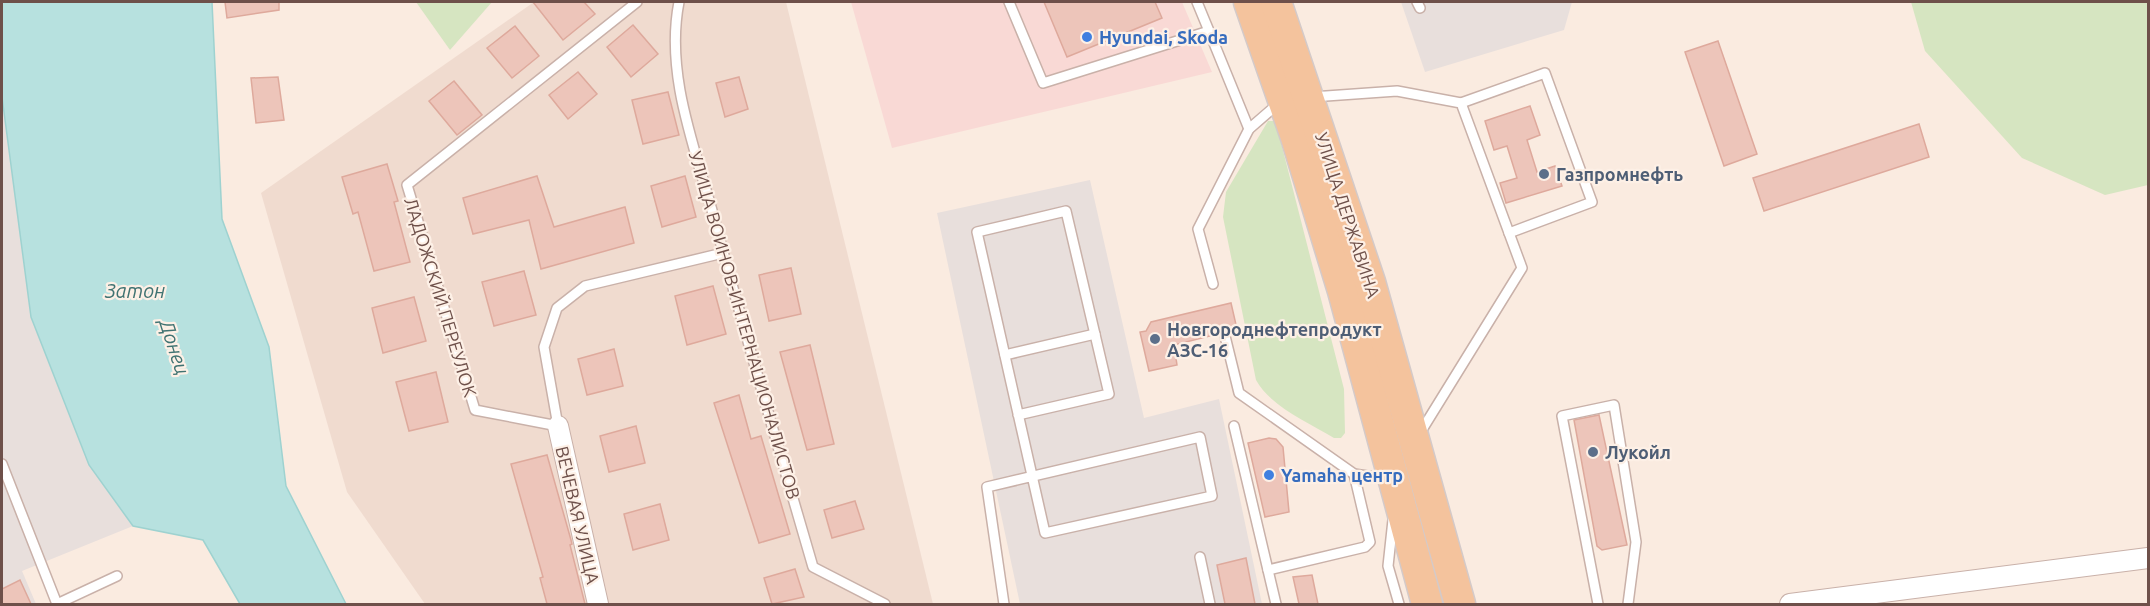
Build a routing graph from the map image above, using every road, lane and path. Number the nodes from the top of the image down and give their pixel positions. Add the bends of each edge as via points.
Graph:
1 (637, 2) edge
2 (679, 2) edge
3 (1009, 2) edge
4 (1197, 2) edge
5 (1249, 2) edge
6 (1276, 2) edge
7 (1209, 30) junction
8 (1297, 99) junction
9 (1461, 103) junction
10 (1249, 129) junction
11 (1509, 233) junction
12 (723, 253) junction
13 (1213, 284) dead end
14 (1224, 332) dead end
15 (1095, 334) junction
16 (1005, 355) junction
17 (1018, 415) junction
18 (558, 426) junction
19 (1234, 426) dead end
20 (1416, 441) junction
21 (2, 464) edge
22 (1354, 474) junction
23 (1032, 476) junction
24 (1395, 485) junction
25 (1200, 557) dead end
26 (2148, 558) edge
27 (1268, 570) junction
28 (117, 576) dead end
29 (57, 604) edge
30 (598, 604) edge
31 (885, 604) edge
32 (1004, 604) edge
33 (1210, 604) edge
34 (1276, 604) edge
35 (1399, 604) edge
36 (1427, 604) edge
37 (1460, 604) edge
38 (1598, 604) edge
39 (1628, 604) edge
40 (1790, 604) edge

1 - 18 lane, ЛАДОЖСКИЙ ПЕРЕУЛОК via 408,184 475,410
2 - 12 lane, УЛИЦА ВОИНОВ-ИНТЕРНАЦИОНАЛИСТОВ via 674,63
3 - 7 lane via 1043,83
4 - 7 lane
5 - 8 main road, УЛИЦА ДЕРЖАВИНА
6 - 8 main road, УЛИЦА ДЕРЖАВИНА
7 - 10 lane
8 - 9 lane via 1397,91
8 - 10 lane
8 - 20 main road, УЛИЦА ДЕРЖАВИНА via 1370,282
8 - 24 main road, УЛИЦА ДЕРЖАВИНА
9 - 11 lane
9 - 11 lane via 1545,73 1593,202
10 - 13 lane via 1198,229
11 - 20 lane via 1522,268
12 - 18 lane via 585,286 557,308 544,347
12 - 31 lane, УЛИЦА ВОИНОВ-ИНТЕРНАЦИОНАЛИСТОВ via 813,567
14 - 22 lane via 1239,393
15 - 16 lane
15 - 16 lane via 1066,211 977,232
15 - 17 lane via 1109,394
16 - 17 lane
17 - 23 lane
18 - 30 street, ВЕЧЕВАЯ УЛИЦА
19 - 27 lane
20 - 37 main road, УЛИЦА ДЕРЖАВИНА
21 - 29 lane
22 - 24 lane
22 - 27 lane via 1370,542 1365,547
23 - 23 lane via 1200,437 1212,496 1045,533
23 - 32 lane via 987,487
24 - 35 lane via 1388,566
24 - 36 main road, УЛИЦА ДЕРЖАВИНА
25 - 33 lane
26 - 40 street
27 - 34 lane
28 - 29 lane
38 - 39 lane via 1562,416 1614,405 1636,542

